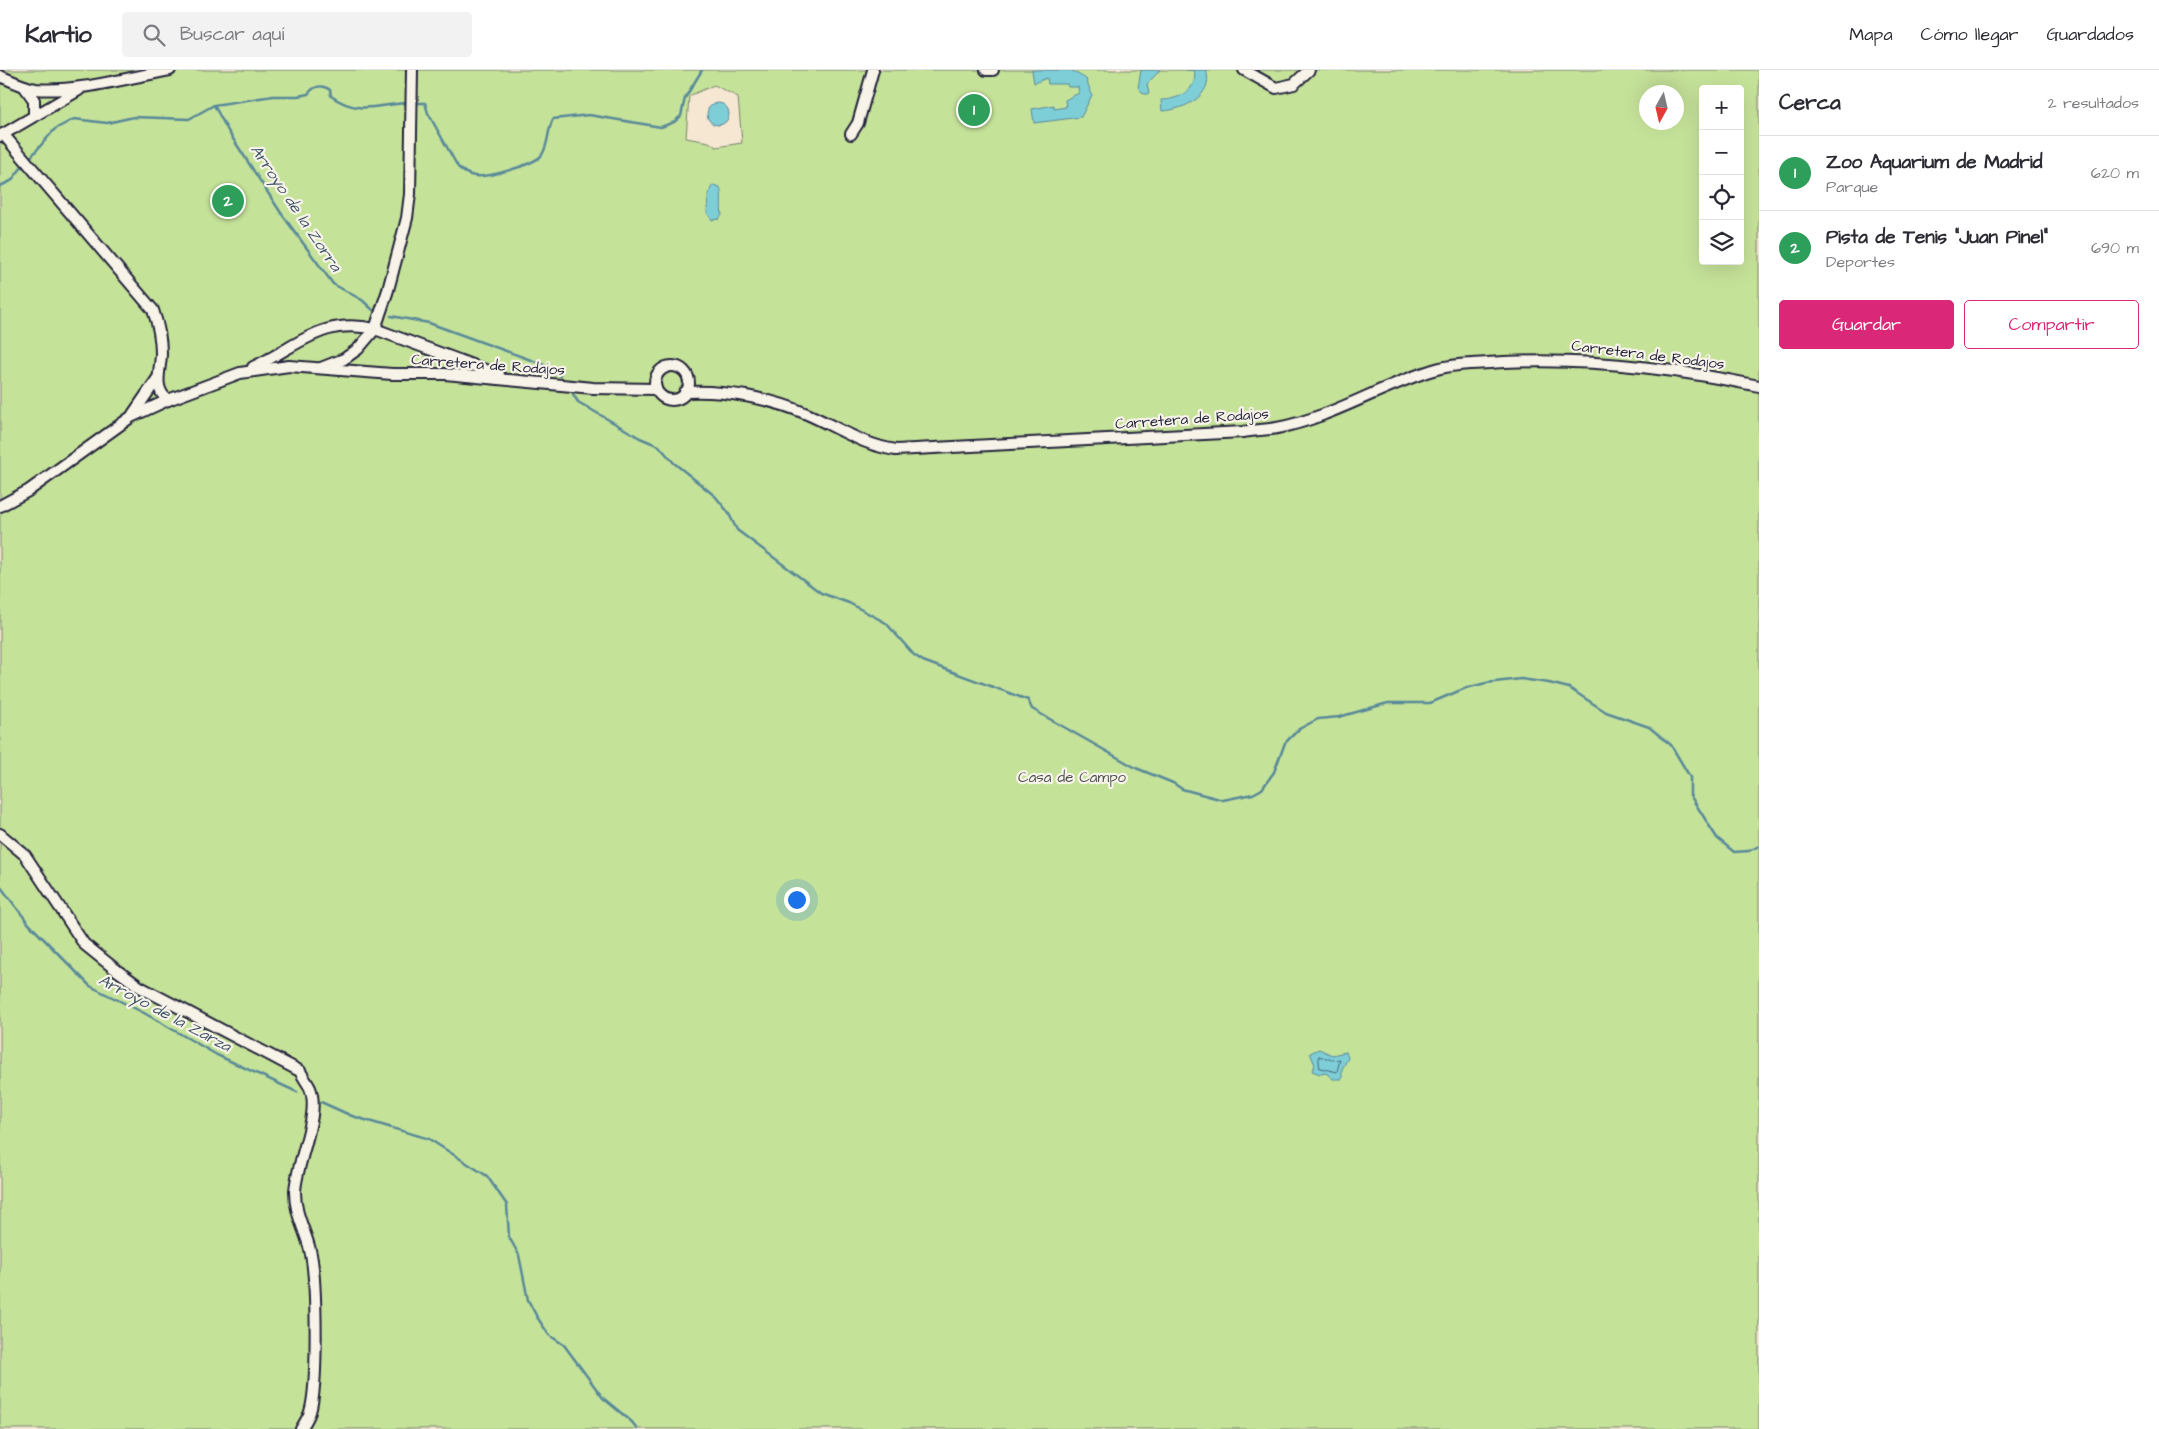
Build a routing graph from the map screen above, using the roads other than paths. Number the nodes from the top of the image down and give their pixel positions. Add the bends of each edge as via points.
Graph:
1 (170, 70) edge
2 (412, 70) edge
3 (873, 70) edge
4 (986, 70) edge
5 (993, 70) edge
6 (1244, 70) edge
7 (1309, 70) edge
8 (0, 76) edge
9 (93, 84) junction
10 (24, 86) junction
11 (34, 115) junction
12 (851, 134) dead end
13 (1, 135) edge
14 (375, 328) junction
15 (318, 369) junction
16 (240, 373) junction
17 (159, 375) junction
18 (514, 380) junction
19 (1759, 386) edge
20 (656, 389) junction
21 (686, 392) junction
22 (168, 400) junction
23 (131, 417) junction
24 (0, 506) edge
25 (0, 834) edge
26 (301, 1429) edge

1 - 9 street
2 - 14 street via 407,218
3 - 12 street via 858,123
4 - 5 street
6 - 7 street via 1276,88 1294,84
8 - 10 street
9 - 10 street via 44,89
9 - 11 street via 68,94
10 - 11 street via 34,100
11 - 13 street
13 - 17 street via 153,310 160,339
14 - 15 street via 358,349 344,359
14 - 16 street via 336,326 312,334 282,354
14 - 18 street
15 - 16 street, Carretera de Rodajos via 289,366
15 - 18 street, Carretera de Rodajos
16 - 22 street
17 - 22 street via 160,394
17 - 23 street
18 - 20 street, Carretera de Rodajos via 593,388
19 - 21 street, Carretera de Rodajos via 1600,362 1555,360 1461,364 1433,370 1326,413 1278,428 896,450 860,441 778,402
20 - 21 street via 662,396 672,399
20 - 21 street via 659,371 673,366 687,375
22 - 23 street
23 - 24 street via 28,491
25 - 26 street via 25,856 84,944 115,970 140,987 300,1072 310,1088 311,1120 295,1193 313,1273 314,1391 310,1413

